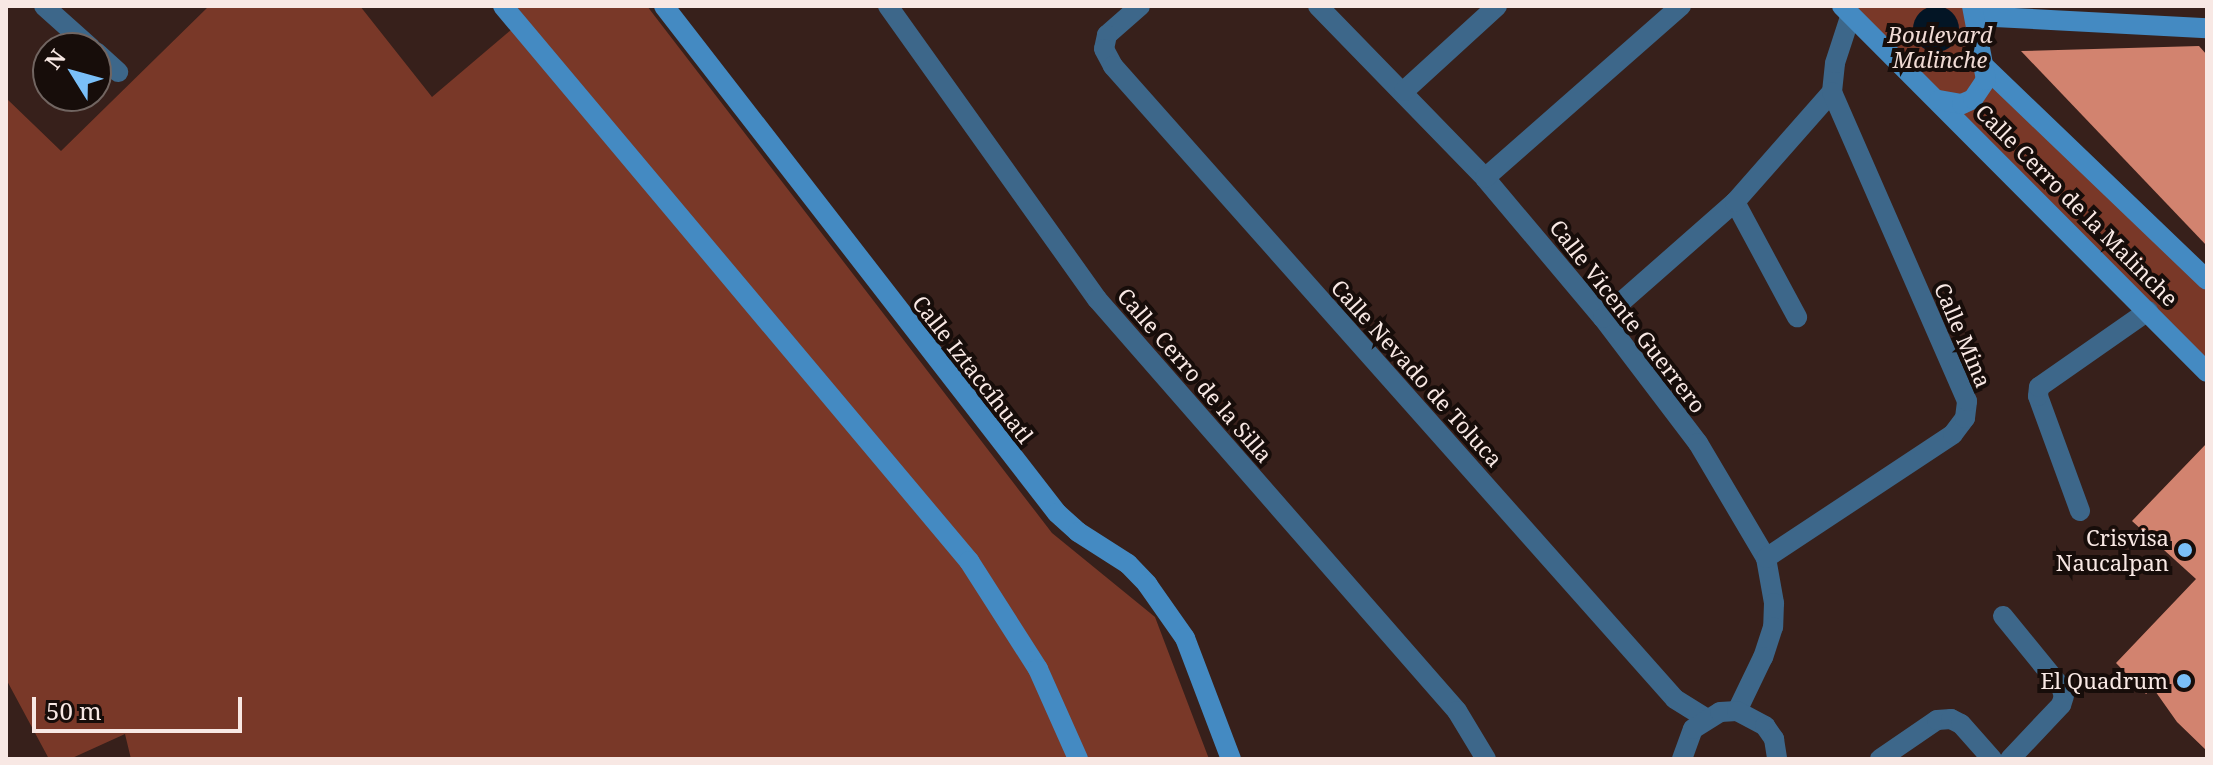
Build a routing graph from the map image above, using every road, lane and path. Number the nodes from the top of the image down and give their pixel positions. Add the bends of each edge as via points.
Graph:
1 (44, 6) edge
2 (503, 6) edge
3 (664, 6) edge
4 (888, 6) edge
5 (1140, 6) edge
6 (1318, 6) edge
7 (1497, 6) edge
8 (1681, 6) edge
9 (1849, 10) edge
10 (1973, 11) edge
11 (2205, 29) edge
12 (73, 32) edge
13 (112, 67) edge
14 (1986, 68) junction
15 (118, 72) dead end
16 (1404, 91) junction
17 (1832, 92) junction
18 (1939, 100) junction
19 (1485, 178) junction
20 (1735, 202) junction
21 (2207, 280) edge
22 (2148, 311) junction
23 (1797, 317) dead end
24 (1603, 318) junction
25 (2207, 372) edge
26 (2080, 511) dead end
27 (1766, 558) junction
28 (2003, 616) dead end
29 (1737, 711) junction
30 (1705, 718) junction
31 (1078, 759) edge
32 (1231, 759) edge
33 (1486, 759) edge
34 (1682, 759) edge
35 (1777, 759) edge
36 (1880, 759) edge
37 (1992, 759) edge
38 (2010, 759) edge

1 - 12 street
2 - 31 street via 969,561 1038,669
3 - 32 street, Calle Iztaccíhuatl via 1057,513 1147,584 1185,638
4 - 33 street, Calle Cerro de la Silla via 1097,299 1457,711
5 - 30 street, Calle Nevado de Toluca via 1107,35 1104,49 1113,66 1675,699
6 - 16 street, Calle Vicente Guerrero
7 - 16 street
8 - 19 street
9 - 17 street
9 - 18 street, Calle Cerro de la Malinche
10 - 11 street
10 - 14 street
13 - 15 street
14 - 18 street via 1982,91 1973,99 1962,104
14 - 21 street, Calle Cerro de la Malinche
16 - 19 street, Calle Vicente Guerrero
17 - 20 street
17 - 27 street, Calle Mina via 1967,401 1965,418 1953,434
18 - 22 street, Calle Cerro de la Malinche
19 - 24 street, Calle Vicente Guerrero
20 - 23 street
20 - 24 street
22 - 25 street, Calle Cerro de la Malinche
22 - 26 street via 2039,387
24 - 27 street, Calle Vicente Guerrero via 1698,443
27 - 29 street, Calle Vicente Guerrero via 1773,627
28 - 38 street via 2064,696
29 - 30 street
29 - 35 street via 1765,726 1774,739
30 - 34 street via 1685,743
36 - 37 street via 1937,720 1951,719

